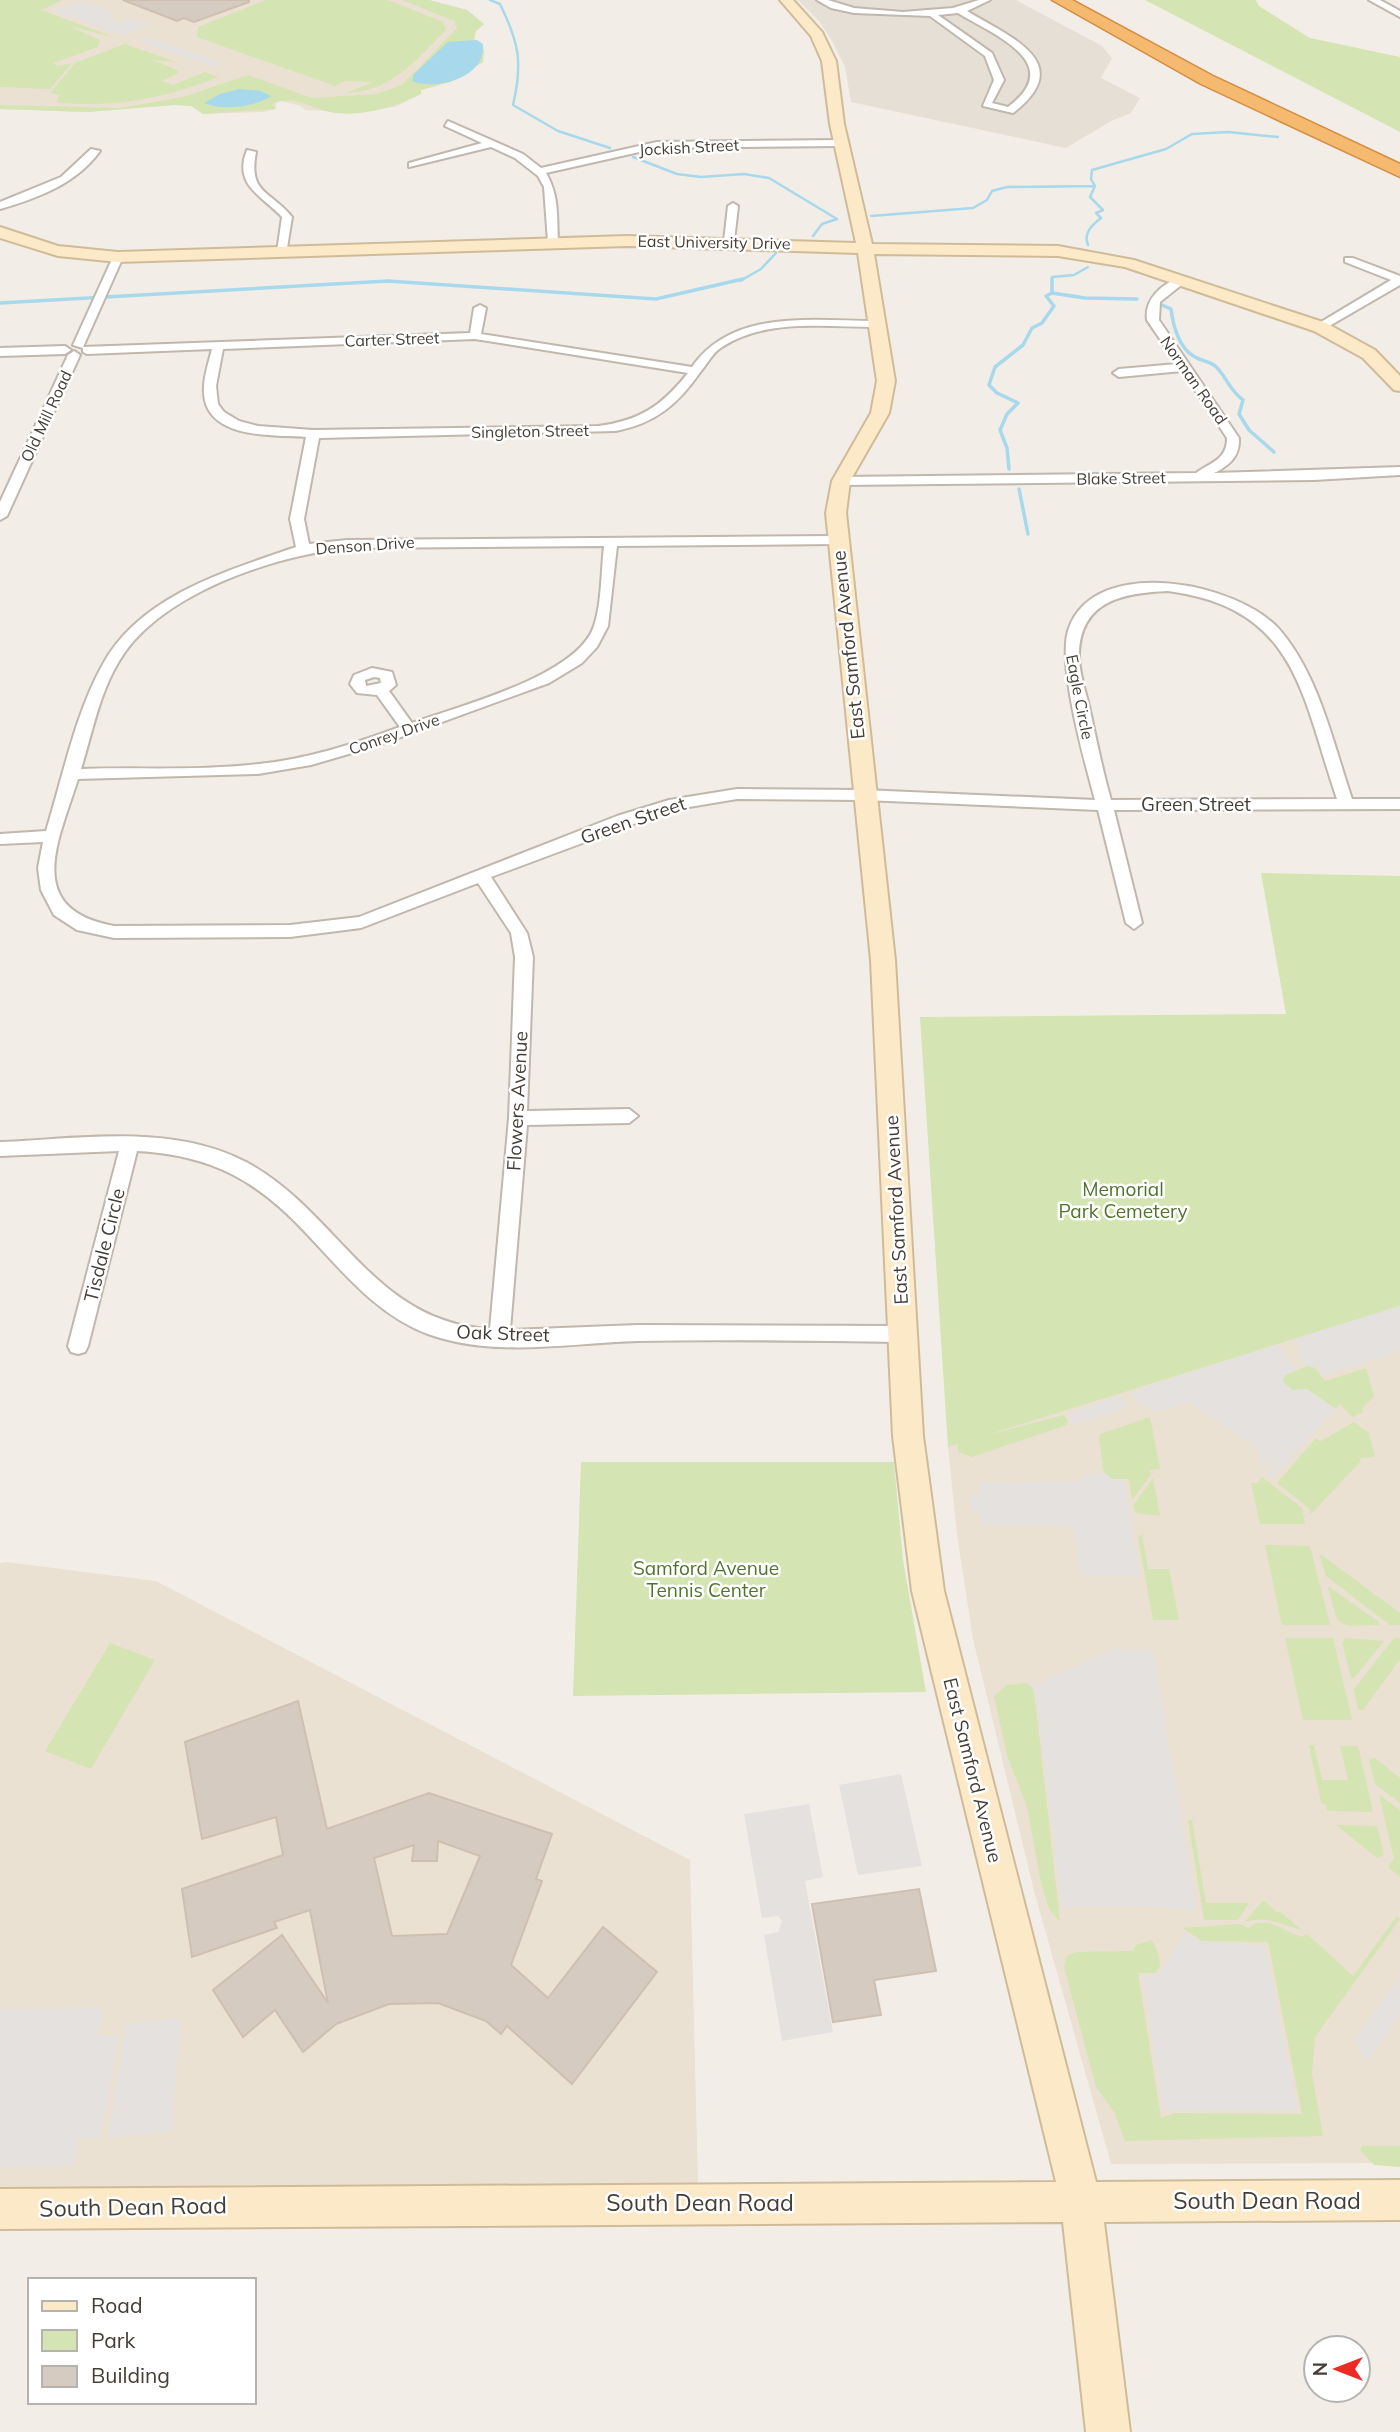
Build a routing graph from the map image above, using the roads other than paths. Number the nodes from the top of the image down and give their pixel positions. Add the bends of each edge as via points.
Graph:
1 (789, 0) edge
2 (821, 0) edge
3 (853, 0) edge
4 (986, 0) edge
5 (1060, 0) edge
6 (1091, 0) edge
7 (1373, 0) edge
8 (856, 11) junction
9 (961, 11) junction
10 (932, 13) junction
11 (1400, 14) edge
12 (448, 124) dead end
13 (842, 143) junction
14 (491, 145) junction
15 (95, 152) dead end
16 (251, 152) dead end
17 (1400, 153) edge
18 (413, 165) dead end
19 (539, 171) junction
20 (1400, 171) edge
21 (0, 206) edge
22 (733, 206) dead end
23 (0, 232) edge
24 (729, 242) junction
25 (553, 243) junction
26 (865, 249) junction
27 (282, 252) junction
28 (118, 257) junction
29 (1349, 260) dead end
30 (1400, 280) edge
31 (1181, 281) junction
32 (480, 309) dead end
33 (876, 324) junction
34 (1320, 327) junction
35 (475, 335) junction
36 (218, 346) junction
37 (76, 350) junction
38 (0, 352) edge
39 (1185, 367) junction
40 (695, 371) junction
41 (1119, 373) dead end
42 (1400, 386) edge
43 (313, 434) junction
44 (1400, 471) edge
45 (1198, 476) junction
46 (841, 481) junction
47 (4, 500) edge
48 (0, 516) edge
49 (837, 540) junction
50 (611, 541) junction
51 (303, 550) junction
52 (381, 690) dead end
53 (409, 729) junction
54 (74, 774) junction
55 (864, 795) junction
56 (1346, 804) junction
57 (1400, 804) edge
58 (1105, 805) junction
59 (52, 836) junction
60 (0, 839) edge
61 (482, 876) junction
62 (1134, 923) dead end
63 (629, 1116) dead end
64 (518, 1118) junction
65 (130, 1143) junction
66 (0, 1149) edge
67 (902, 1334) junction
68 (499, 1337) junction
69 (78, 1346) dead end
70 (1400, 2200) edge
71 (1082, 2201) junction
72 (0, 2209) edge
73 (1108, 2432) edge

1 - 13 street, East Samford Avenue via 817,35 829,61
2 - 8 street
3 - 8 street
4 - 9 street
5 - 20 highway via 1218,86
6 - 17 highway via 1246,82
7 - 11 street
8 - 10 street
9 - 10 street
9 - 10 street via 1024,51 1037,68 1038,80 1031,94 1010,111 986,104 999,80 991,57
12 - 14 street
13 - 19 street, Jockish Street via 657,145
13 - 26 street, East Samford Avenue
14 - 18 street
14 - 19 street
15 - 21 street via 72,176
16 - 27 street via 248,180 287,217
19 - 25 street via 550,194
22 - 24 street
23 - 28 street, East University Drive via 55,251
24 - 25 street, East University Drive
24 - 26 street, East University Drive
25 - 27 street, East University Drive
26 - 31 street, East University Drive via 1066,252 1128,263
26 - 33 street, East Samford Avenue
27 - 28 street, East University Drive
28 - 37 street, Old Mill Road
29 - 30 street
30 - 34 street
31 - 34 street, East University Drive
31 - 39 street, Norman Road via 1154,298 1150,309
32 - 35 street
33 - 40 street, Singleton Street via 792,325 746,332 710,349
33 - 46 street, East Samford Avenue via 886,382 884,400 871,432
34 - 42 street, East University Drive via 1369,354
35 - 36 street, Carter Street
35 - 40 street, Carter Street
36 - 37 street, Carter Street
36 - 43 street, Singleton Street via 210,398 220,415 257,430
37 - 38 street, Carter Street
37 - 47 street, Old Mill Road
39 - 41 street
39 - 45 street, Norman Road via 1233,438 1235,449 1230,457
40 - 43 street, Singleton Street via 670,405 656,416 624,427
43 - 51 street via 298,519
44 - 45 street, Blake Street
45 - 46 street, Blake Street
46 - 49 street, East Samford Avenue
47 - 48 street, Old Mill Road
49 - 50 street, Denson Drive
49 - 55 street, East Samford Avenue
50 - 51 street, Denson Drive via 379,542
50 - 53 street, Conrey Drive via 601,626 577,660 544,681
51 - 54 street, Denson Drive via 207,583 139,628 111,662 98,689
52 - 53 street
53 - 54 street, Conrey Drive via 327,756 257,769
54 - 59 street, Denson Drive
55 - 58 street, Green Street
55 - 61 street, Green Street via 702,797 623,820
55 - 67 street, East Samford Avenue via 883,960
56 - 57 street, Green Street
56 - 58 street, Green Street
56 - 58 street, Eagle Circle via 1296,667 1266,622 1219,597 1146,588 1097,601 1081,614 1071,638
58 - 62 street, Eagle Circle
59 - 60 street
59 - 61 street, Green Street via 46,868 48,890 61,911 83,926 114,932 290,931 335,926 396,910
61 - 64 street, Flowers Avenue via 519,933 524,957
63 - 64 street
64 - 68 street, Flowers Avenue
65 - 66 street, Oak Street
65 - 68 street, Oak Street via 192,1148 257,1175 394,1306 455,1334
65 - 69 street, Tisdale Circle
67 - 68 street, Oak Street
67 - 71 street, East Samford Avenue via 908,1436 928,1591
70 - 71 street, South Dean Road
71 - 72 street, South Dean Road
71 - 73 street, East Samford Avenue

